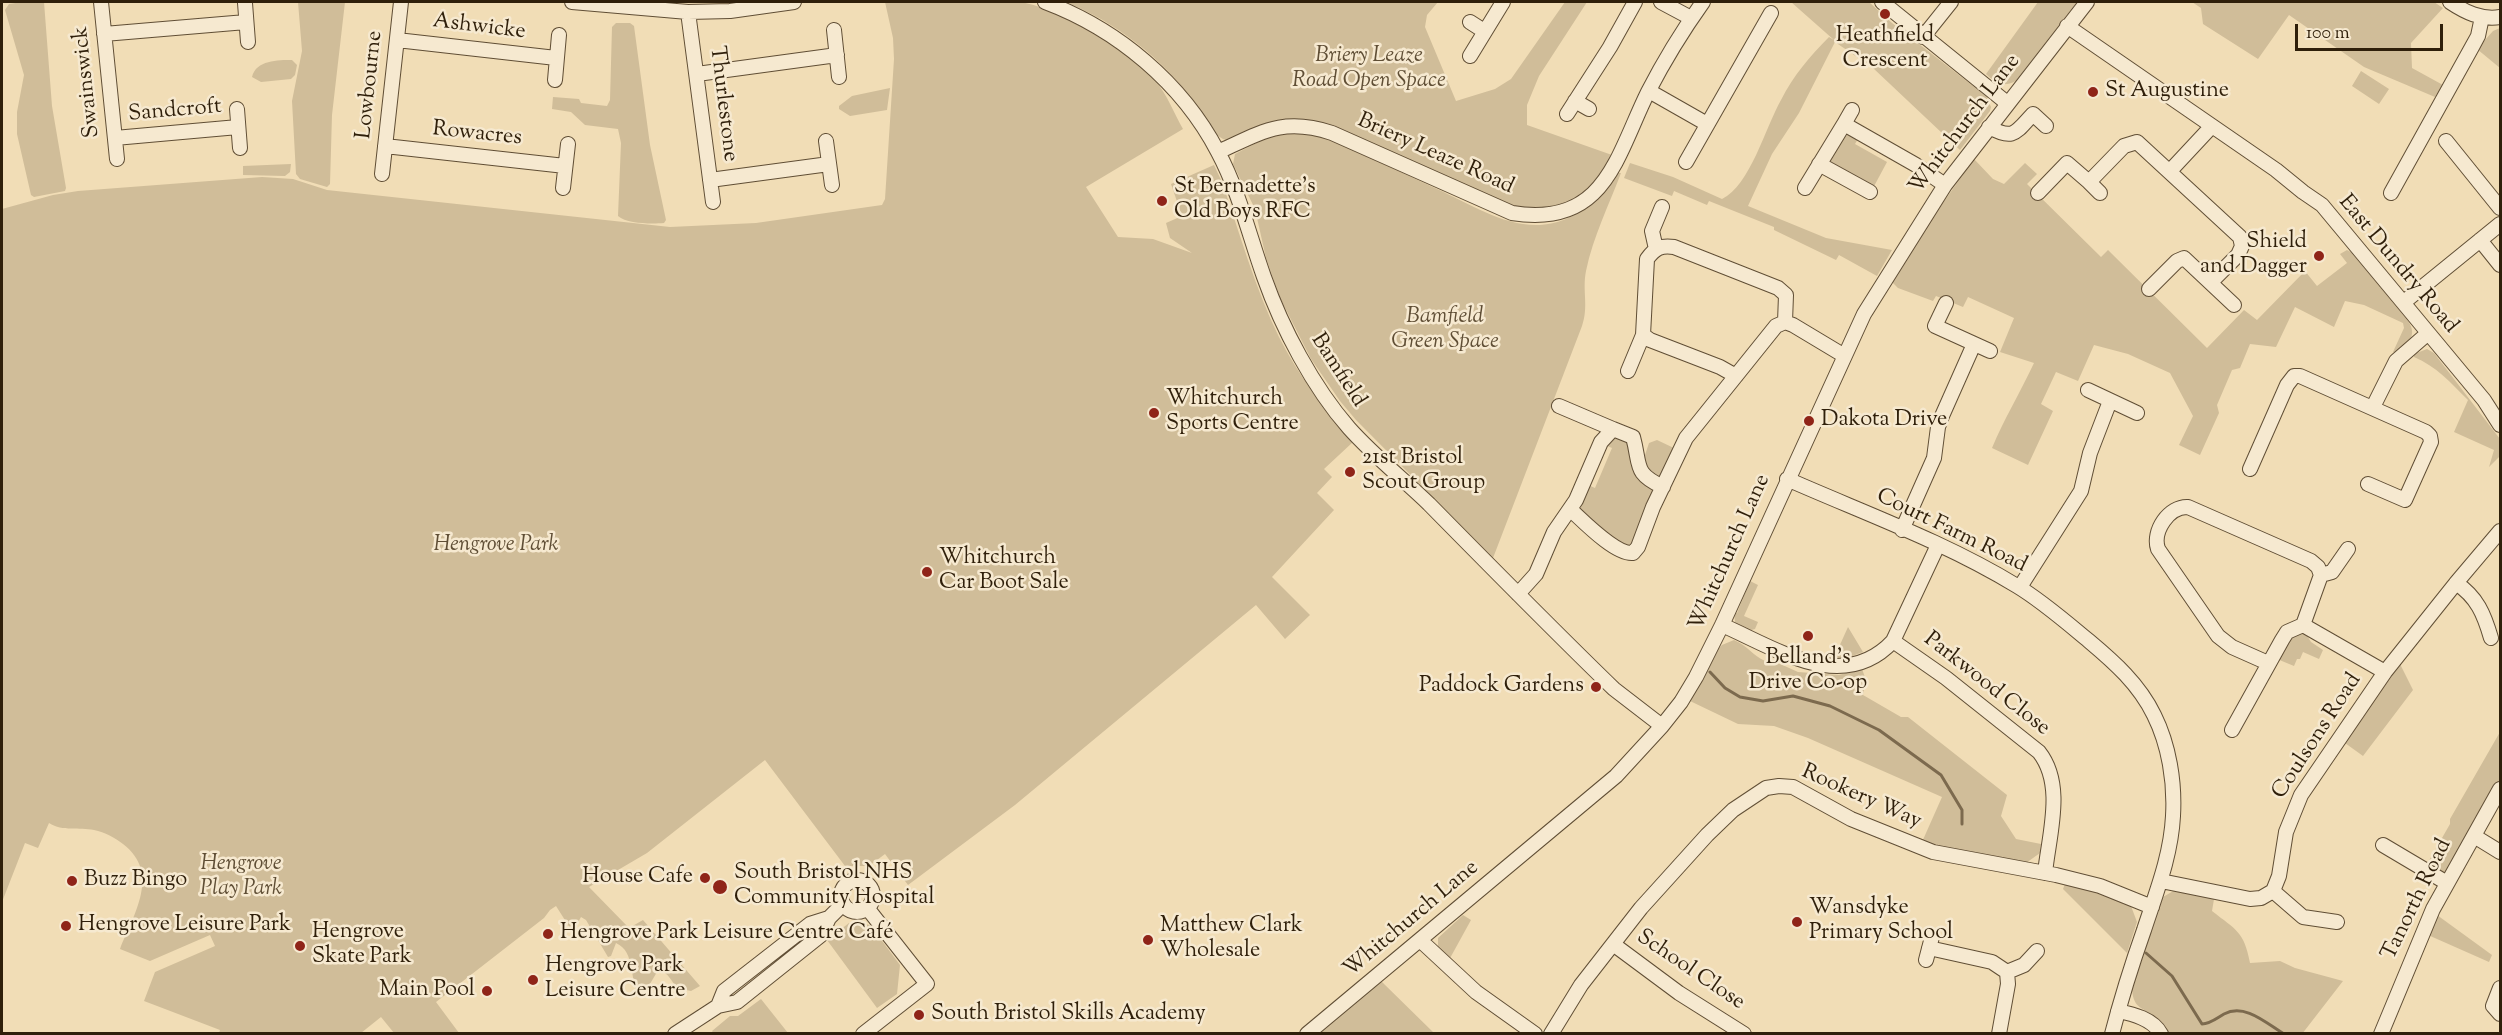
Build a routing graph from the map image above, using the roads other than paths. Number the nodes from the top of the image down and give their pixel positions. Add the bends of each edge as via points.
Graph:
1 (101, 2) edge
2 (401, 2) edge
3 (572, 2) edge
4 (794, 2) edge
5 (1045, 2) edge
6 (1503, 2) edge
7 (1635, 2) edge
8 (1661, 2) edge
9 (1703, 2) edge
10 (1882, 2) edge
11 (1951, 2) edge
12 (2087, 2) edge
13 (2450, 2) edge
14 (245, 3) edge
15 (648, 5) edge
16 (688, 12) junction
17 (1771, 13) dead end
18 (2482, 17) junction
19 (2500, 17) edge
20 (1691, 18) junction
21 (246, 22) junction
22 (1470, 22) dead end
23 (2067, 26) junction
24 (834, 30) dead end
25 (1484, 31) junction
26 (104, 34) junction
27 (559, 35) dead end
28 (1923, 37) junction
29 (397, 40) junction
30 (248, 42) dead end
31 (837, 55) junction
32 (1470, 56) dead end
33 (556, 58) junction
34 (697, 74) junction
35 (839, 77) dead end
36 (555, 80) dead end
37 (1648, 91) junction
38 (1575, 100) junction
39 (2007, 103) junction
40 (237, 108) dead end
41 (1589, 109) dead end
42 (1852, 110) dead end
43 (1567, 114) dead end
44 (1707, 124) junction
45 (1844, 124) junction
46 (2046, 126) dead end
47 (2212, 126) junction
48 (238, 127) junction
49 (1989, 127) junction
50 (115, 138) junction
51 (826, 141) dead end
52 (2446, 141) dead end
53 (568, 144) dead end
54 (385, 146) junction
55 (240, 148) dead end
56 (1218, 152) junction
57 (117, 159) dead end
58 (1686, 162) dead end
59 (829, 164) junction
60 (1819, 164) junction
61 (565, 166) junction
62 (2170, 171) junction
63 (382, 174) dead end
64 (710, 180) junction
65 (2089, 182) junction
66 (832, 185) dead end
67 (1945, 185) junction
68 (563, 188) dead end
69 (1805, 188) dead end
70 (1870, 192) dead end
71 (2038, 193) dead end
72 (2100, 193) dead end
73 (2391, 193) dead end
74 (713, 202) dead end
75 (1662, 207) dead end
76 (2500, 208) edge
77 (2500, 224) edge
78 (2480, 240) junction
79 (1656, 249) junction
80 (2500, 265) edge
81 (2211, 282) junction
82 (2149, 289) dead end
83 (2404, 302) junction
84 (1946, 303) dead end
85 (2234, 305) dead end
86 (1785, 322) junction
87 (2427, 334) junction
88 (1643, 335) junction
89 (1974, 344) junction
90 (1990, 351) dead end
91 (1843, 355) junction
92 (1628, 370) dead end
93 (1736, 376) junction
94 (2088, 390) dead end
95 (2110, 401) junction
96 (1559, 406) dead end
97 (2373, 407) junction
98 (2137, 413) dead end
99 (2500, 424) edge
100 (1613, 429) junction
101 (2250, 469) dead end
102 (1787, 479) junction
103 (2368, 484) dead end
104 (1664, 487) junction
105 (2405, 500) junction
106 (2418, 507) dead end
107 (1571, 510) junction
108 (1902, 530) junction
109 (2500, 531) edge
110 (1938, 545) junction
111 (2348, 549) dead end
112 (2321, 575) junction
113 (2456, 583) junction
114 (2020, 587) junction
115 (1518, 594) junction
116 (1722, 625) junction
117 (2303, 625) junction
118 (2491, 638) dead end
119 (1893, 641) junction
120 (2268, 663) junction
121 (2385, 672) junction
122 (1662, 726) junction
123 (2232, 730) dead end
124 (2500, 789) edge
125 (2474, 836) junction
126 (2383, 844) dead end
127 (2500, 852) edge
128 (2045, 873) junction
129 (2161, 881) junction
130 (2447, 883) junction
131 (2273, 891) junction
132 (843, 904) junction
133 (2152, 907) junction
134 (868, 909) junction
135 (2337, 922) dead end
136 (1420, 940) junction
137 (1613, 944) junction
138 (1929, 948) dead end
139 (2037, 951) dead end
140 (2007, 972) junction
141 (2500, 987) edge
142 (2118, 1011) junction
143 (2500, 1014) edge
144 (684, 1031) edge
145 (863, 1034) edge
146 (1307, 1034) edge
147 (1535, 1034) edge
148 (1551, 1034) edge
149 (1744, 1034) edge
150 (1999, 1034) edge
151 (2112, 1034) edge
152 (2161, 1034) edge
153 (2381, 1034) edge

1 - 26 street, Swainswick
2 - 29 street, Lowbourne
3 - 15 street
4 - 16 street
5 - 56 street, Bamfield via 1108,33 1153,69 1196,117
6 - 25 street
7 - 38 street
8 - 20 street
9 - 20 street, Briery Leaze Road
10 - 28 street
11 - 28 street
12 - 23 street, Whitchurch Lane
13 - 18 street
14 - 21 street
15 - 16 street
16 - 34 street, Thurlestone
17 - 44 street via 1758,22
18 - 19 street
18 - 73 street via 2472,47 2402,182
20 - 37 street, Briery Leaze Road
21 - 26 street
21 - 30 street
22 - 25 street
23 - 39 street, Whitchurch Lane
23 - 47 street, East Dundry Road
24 - 31 street
25 - 32 street
26 - 50 street, Swainswick
27 - 33 street, Ashwicke
28 - 39 street
29 - 33 street, Ashwicke
29 - 54 street, Lowbourne
31 - 34 street
31 - 35 street
33 - 36 street, Ashwicke
34 - 64 street, Thurlestone
37 - 44 street
37 - 56 street, Briery Leaze Road via 1606,181 1576,206 1544,216 1512,213 1490,205 1312,126 1270,128
38 - 41 street
38 - 43 street
39 - 49 street, Whitchurch Lane
40 - 48 street, Sandcroft
42 - 45 street
44 - 58 street
45 - 60 street
45 - 67 street
46 - 49 street via 2029,109 2010,135
47 - 62 street
47 - 83 street, East Dundry Road via 2322,205
48 - 50 street, Sandcroft
48 - 55 street, Sandcroft
49 - 67 street, Whitchurch Lane
50 - 57 street, Swainswick
51 - 59 street
52 - 76 street via 2458,163
53 - 61 street
54 - 61 street, Rowacres
54 - 63 street, Lowbourne
56 - 115 street, Bamfield via 1278,314 1331,403 1349,428
59 - 64 street
59 - 66 street
60 - 69 street
60 - 70 street
61 - 68 street
62 - 65 street via 2137,142 2129,142
62 - 81 street via 2240,237 2238,255
64 - 74 street, Thurlestone
65 - 71 street via 2067,163
65 - 72 street
67 - 91 street, Whitchurch Lane via 1884,279
75 - 79 street via 1652,231
77 - 78 street
78 - 80 street
78 - 83 street
79 - 86 street via 1674,246 1778,288 1786,295
79 - 88 street via 1647,259
81 - 82 street via 2184,258
81 - 85 street
83 - 87 street, East Dundry Road
84 - 89 street via 1935,326
86 - 91 street
86 - 93 street via 1772,330
87 - 97 street via 2396,361
87 - 99 street, East Dundry Road
88 - 92 street
88 - 93 street
89 - 90 street
89 - 108 street via 1938,427 1934,458
91 - 102 street, Whitchurch Lane
93 - 104 street via 1691,431
94 - 95 street
95 - 98 street
95 - 114 street via 2090,453 2081,491
96 - 100 street
97 - 101 street via 2294,376
97 - 105 street via 2430,436 2429,447
100 - 104 street via 1633,437 1642,475
100 - 107 street via 1601,442
102 - 108 street, Court Farm Road
102 - 116 street, Whitchurch Lane
103 - 105 street
104 - 107 street via 1633,553 1613,546
105 - 106 street
107 - 115 street via 1554,532 1536,574
108 - 110 street, Court Farm Road
109 - 113 street, Coulsons Road
110 - 114 street, Court Farm Road
110 - 119 street
111 - 112 street via 2332,572
112 - 117 street
112 - 120 street via 2311,561 2188,507 2168,514 2155,541 2158,549 2218,636 2232,647
113 - 118 street via 2474,597
113 - 121 street, Coulsons Road
114 - 129 street, Court Farm Road via 2112,660 2154,715 2170,764 2173,791 2172,833
115 - 122 street, Bamfield via 1614,689
116 - 119 street via 1810,664 1839,667 1881,654
116 - 122 street, Whitchurch Lane via 1696,677
117 - 120 street via 2287,632
117 - 121 street
119 - 128 street, Parkwood Close via 1955,685 2049,764 2053,802
120 - 123 street
121 - 131 street, Coulsons Road via 2297,803
122 - 136 street, Whitchurch Lane via 1616,776
124 - 125 street, Tanorth Road
125 - 127 street
125 - 130 street, Tanorth Road
126 - 130 street
128 - 133 street, Rookery Way via 2100,886
128 - 137 street, Rookery Way via 1933,852 1851,819 1792,787 1779,786 1755,794 1707,835
129 - 131 street via 2250,899
129 - 133 street, Court Farm Road
130 - 153 street, Tanorth Road
131 - 135 street via 2303,917
132 - 134 street via 855,912
132 - 134 street via 841,895 848,882 857,879 875,883 874,899
132 - 144 street via 829,918 810,924 724,991 718,1006
133 - 142 street, Court Farm Road
134 - 145 street via 927,984
136 - 146 street, Whitchurch Lane
136 - 147 street via 1476,992
137 - 148 street, Rookery Way via 1581,985
137 - 149 street, School Close via 1679,993
138 - 140 street via 1992,962
139 - 140 street via 2024,965
140 - 150 street
141 - 143 street via 2493,1006
142 - 151 street, Court Farm Road
142 - 152 street via 2144,1019

